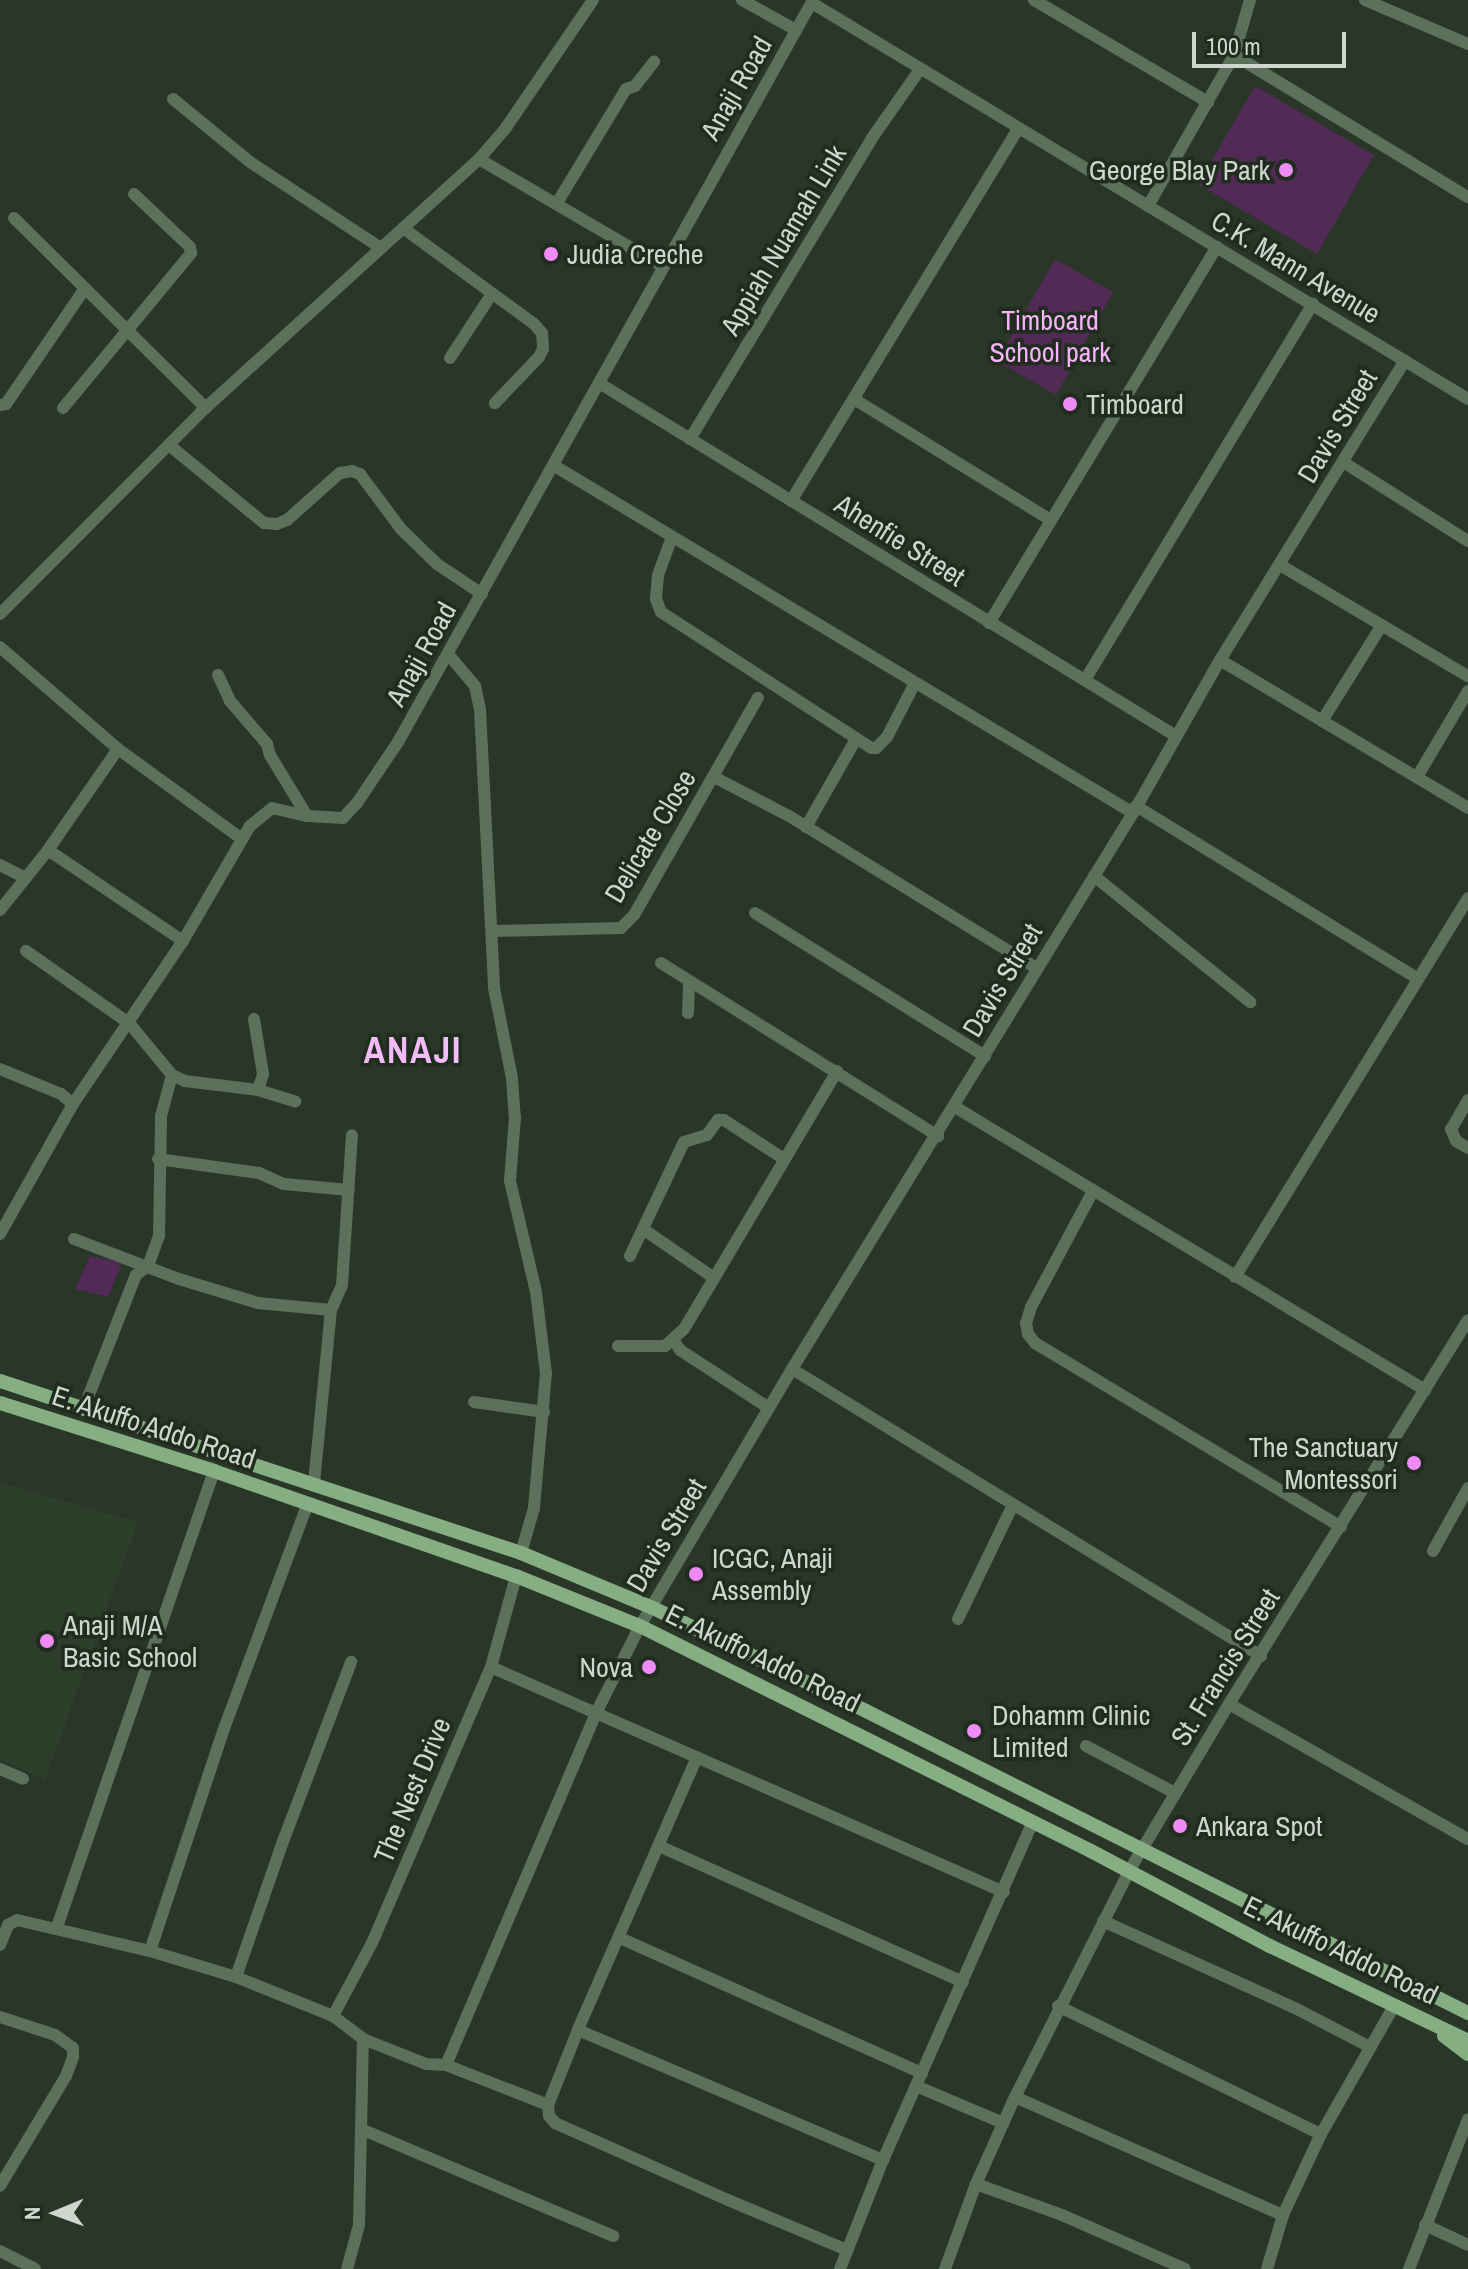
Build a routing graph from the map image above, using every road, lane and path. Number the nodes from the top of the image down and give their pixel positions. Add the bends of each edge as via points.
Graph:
1 (593, 0) edge
2 (742, 0) edge
3 (1034, 0) edge
4 (1250, 0) edge
5 (1365, 0) edge
6 (812, 2) edge
7 (796, 30) junction
8 (1468, 43) edge
9 (1234, 55) junction
10 (654, 62) dead end
11 (921, 68) junction
12 (173, 99) dead end
13 (1208, 102) junction
14 (1019, 128) junction
15 (479, 159) junction
16 (134, 194) dead end
17 (1468, 197) edge
18 (557, 203) junction
19 (1148, 206) junction
20 (14, 218) dead end
21 (403, 228) junction
22 (1217, 247) junction
23 (381, 248) junction
24 (662, 266) junction
25 (85, 288) junction
26 (491, 295) junction
27 (1313, 304) junction
28 (126, 328) junction
29 (450, 358) dead end
30 (1405, 360) junction
31 (599, 383) junction
32 (854, 399) junction
33 (1468, 399) edge
34 (495, 403) dead end
35 (0, 405) edge
36 (63, 408) dead end
37 (206, 408) junction
38 (690, 439) junction
39 (169, 445) junction
40 (1343, 462) junction
41 (553, 465) junction
42 (791, 501) junction
43 (1051, 520) junction
44 (672, 537) junction
45 (1468, 541) edge
46 (1280, 565) junction
47 (482, 594) junction
48 (0, 614) edge
49 (989, 623) junction
50 (1382, 625) junction
51 (0, 647) edge
52 (448, 654) junction
53 (1220, 660) junction
54 (218, 675) dead end
55 (1468, 676) edge
56 (1085, 680) junction
57 (915, 683) junction
58 (1468, 691) edge
59 (758, 698) dead end
60 (1322, 721) junction
61 (1176, 736) junction
62 (856, 739) junction
63 (118, 749) junction
64 (714, 777) junction
65 (1417, 777) junction
66 (1468, 808) edge
67 (1134, 810) junction
68 (307, 816) junction
69 (806, 827) junction
70 (242, 839) junction
71 (48, 850) junction
72 (0, 865) edge
73 (1094, 876) junction
74 (26, 878) junction
75 (1468, 898) edge
76 (0, 910) edge
77 (755, 913) dead end
78 (492, 931) junction
79 (183, 941) junction
80 (26, 951) dead end
81 (661, 963) dead end
82 (1036, 968) junction
83 (1418, 979) junction
84 (689, 982) junction
85 (1250, 1002) dead end
86 (688, 1013) dead end
87 (254, 1019) dead end
88 (129, 1023) junction
89 (985, 1056) junction
90 (0, 1069) edge
91 (837, 1071) junction
92 (172, 1075) junction
93 (258, 1090) junction
94 (1468, 1100) edge
95 (295, 1101) dead end
96 (73, 1104) junction
97 (955, 1107) junction
98 (352, 1135) dead end
99 (938, 1136) junction
100 (1468, 1148) edge
101 (158, 1159) junction
102 (784, 1159) junction
103 (349, 1190) junction
104 (1093, 1191) junction
105 (643, 1229) junction
106 (0, 1234) edge
107 (74, 1239) dead end
108 (630, 1256) dead end
109 (148, 1266) junction
110 (1235, 1277) junction
111 (714, 1278) junction
112 (331, 1310) junction
113 (1468, 1320) edge
114 (674, 1341) junction
115 (618, 1346) dead end
116 (792, 1369) junction
117 (0, 1381) edge
118 (1425, 1390) junction
119 (474, 1402) dead end
120 (0, 1403) edge
121 (769, 1408) junction
122 (83, 1410) junction
123 (544, 1412) junction
124 (214, 1471) junction
125 (314, 1483) junction
126 (1468, 1488) edge
127 (307, 1505) junction
128 (1012, 1507) junction
129 (1341, 1527) junction
130 (1433, 1551) dead end
131 (521, 1553) junction
132 (516, 1576) junction
133 (651, 1607) junction
134 (958, 1619) dead end
135 (640, 1626) junction
136 (1261, 1656) junction
137 (351, 1662) dead end
138 (491, 1667) junction
139 (1229, 1704) junction
140 (596, 1713) junction
141 (1086, 1746) dead end
142 (697, 1757) junction
143 (0, 1769) edge
144 (23, 1779) dead end
145 (1175, 1793) junction
146 (1032, 1824) junction
147 (1468, 1839) edge
148 (659, 1846) junction
149 (1142, 1849) junction
150 (1129, 1871) junction
151 (1004, 1892) junction
152 (1103, 1921) junction
153 (57, 1927) junction
154 (620, 1938) junction
155 (0, 1945) edge
156 (150, 1951) junction
157 (236, 1977) junction
158 (963, 1982) junction
159 (1058, 2006) junction
160 (1394, 2006) junction
161 (1468, 2013) edge
162 (333, 2016) junction
163 (0, 2017) edge
164 (1425, 2021) junction
165 (578, 2030) junction
166 (363, 2039) junction
167 (1468, 2041) edge
168 (1370, 2047) junction
169 (1468, 2054) edge
170 (446, 2065) junction
171 (922, 2073) junction
172 (916, 2086) junction
173 (1015, 2097) junction
174 (548, 2105) junction
175 (1468, 2119) edge
176 (1003, 2123) junction
177 (361, 2129) junction
178 (1321, 2134) junction
179 (883, 2160) junction
180 (976, 2184) junction
181 (0, 2186) edge
182 (1283, 2215) junction
183 (1425, 2225) junction
184 (613, 2236) dead end
185 (1468, 2245) edge
186 (847, 2250) junction
187 (0, 2251) edge
188 (35, 2269) edge
189 (347, 2269) edge
190 (840, 2269) edge
191 (945, 2269) edge
192 (1185, 2269) edge
193 (1267, 2269) edge
194 (1409, 2269) edge

1 - 15 street
2 - 7 street
3 - 13 street
4 - 9 street
5 - 8 street
6 - 7 street, Anaji Road
6 - 11 street, C.K. Mann Avenue
7 - 24 street, Anaji Road
9 - 13 street
9 - 17 street
10 - 18 street via 635,86 626,89
11 - 14 street, C.K. Mann Avenue
11 - 38 street, Appiah Nuamah Link via 872,138
12 - 23 street via 250,162
13 - 19 street
14 - 19 street, C.K. Mann Avenue
14 - 32 street
15 - 18 street
15 - 21 street
16 - 28 street via 191,253
18 - 24 street
19 - 22 street, C.K. Mann Avenue
20 - 25 street
21 - 23 street
21 - 26 street
22 - 27 street, C.K. Mann Avenue
22 - 43 street
23 - 37 street
24 - 31 street, Anaji Road
25 - 28 street
25 - 35 street via 6,404
26 - 29 street
26 - 34 street via 534,324 544,341 539,357
27 - 30 street, C.K. Mann Avenue
27 - 56 street
28 - 36 street
28 - 37 street
30 - 33 street, C.K. Mann Avenue
30 - 40 street, Davis Street
31 - 38 street, Ahenfie Street
31 - 41 street, Anaji Road
32 - 42 street
32 - 43 street
37 - 39 street
38 - 42 street, Ahenfie Street
39 - 47 street via 264,523 287,520 340,473 360,474 419,547
39 - 48 street
40 - 45 street
40 - 46 street, Davis Street
41 - 44 street
41 - 47 street, Anaji Road
42 - 49 street, Ahenfie Street
43 - 49 street
44 - 57 street
44 - 62 street via 658,575 661,612
46 - 50 street
46 - 53 street, Davis Street
47 - 52 street, Anaji Road
49 - 56 street, Ahenfie Street
50 - 55 street
50 - 60 street
51 - 63 street
52 - 68 street, Anaji Road via 357,803 338,820
52 - 78 street via 475,686 480,709
53 - 60 street
53 - 61 street, Davis Street
54 - 68 street via 230,701 267,744
56 - 61 street, Ahenfie Street
57 - 62 street via 876,748
57 - 67 street
58 - 65 street
59 - 64 street, Delicate Close
60 - 65 street
61 - 67 street, Davis Street
62 - 69 street
63 - 70 street
63 - 71 street
64 - 69 street
64 - 78 street, Delicate Close via 634,915 621,928
65 - 66 street
67 - 73 street, Davis Street
67 - 83 street
68 - 70 street, Anaji Road via 272,808 260,814
69 - 82 street
70 - 79 street, Anaji Road
71 - 74 street
71 - 79 street
72 - 74 street
73 - 82 street, Davis Street
73 - 85 street
74 - 76 street
75 - 83 street
77 - 89 street
78 - 123 street via 494,988 515,1117 510,1181 536,1292 546,1373
79 - 88 street, Anaji Road
80 - 88 street
81 - 84 street
82 - 89 street, Davis Street
83 - 110 street
84 - 86 street
84 - 91 street
87 - 93 street via 263,1074
88 - 92 street
88 - 96 street, Anaji Road
89 - 97 street, Davis Street
90 - 96 street
91 - 99 street
91 - 102 street
92 - 93 street
92 - 101 street via 161,1116
93 - 95 street
94 - 100 street via 1451,1129 1456,1141
96 - 106 street, Anaji Road
97 - 99 street, Davis Street
97 - 104 street
98 - 103 street
99 - 116 street, Davis Street
101 - 103 street via 259,1173 284,1184
101 - 109 street via 159,1235
102 - 105 street via 718,1120 707,1135 684,1142
102 - 111 street
103 - 112 street via 342,1285
104 - 110 street
104 - 129 street via 1031,1307 1028,1334
105 - 108 street
105 - 111 street
107 - 109 street
109 - 112 street via 258,1303
109 - 122 street via 136,1275
110 - 118 street
111 - 114 street
112 - 125 street
113 - 118 street, St. Francis Street
114 - 115 street via 665,1346
114 - 121 street
116 - 121 street, Davis Street
116 - 128 street
117 - 122 main road, E. Akuffo Addo Road
118 - 129 street, St. Francis Street
119 - 123 street
120 - 124 main road, E. Akuffo Addo Road
121 - 133 street, Davis Street
122 - 125 main road, E. Akuffo Addo Road
123 - 131 street via 534,1508
124 - 127 main road, E. Akuffo Addo Road
124 - 153 street
125 - 131 main road, E. Akuffo Addo Road
126 - 130 street
127 - 132 main road, E. Akuffo Addo Road
127 - 156 street
128 - 134 street
128 - 136 street
129 - 136 street, St. Francis Street
131 - 133 main road, E. Akuffo Addo Road
132 - 135 main road, E. Akuffo Addo Road
132 - 138 street, The Nest Drive
133 - 135 street, Davis Street
133 - 149 main road, E. Akuffo Addo Road
135 - 140 street, Davis Street
135 - 146 main road, E. Akuffo Addo Road
136 - 139 street, St. Francis Street
137 - 157 street
138 - 140 street
138 - 162 street, The Nest Drive via 372,1943
139 - 145 street, St. Francis Street
139 - 147 street
140 - 142 street
140 - 170 street, Davis Street
141 - 145 street
142 - 148 street
142 - 151 street
143 - 144 street
145 - 149 street, St. Francis Street
146 - 150 main road, E. Akuffo Addo Road
146 - 151 street
148 - 154 street
148 - 158 street
149 - 150 street, St. Francis Street
149 - 161 main road, E. Akuffo Addo Road
150 - 152 street, St. Francis Street
150 - 160 main road, E. Akuffo Addo Road
151 - 158 street
152 - 159 street, St. Francis Street
152 - 168 street
153 - 155 street via 12,1922
153 - 156 street
154 - 165 street
154 - 171 street
156 - 157 street
157 - 162 street
158 - 171 street
159 - 173 street, St. Francis Street
159 - 178 street
160 - 164 main road, E. Akuffo Addo Road
160 - 168 street
162 - 166 street
163 - 181 street via 55,2035 73,2048 66,2076
164 - 167 main road, E. Akuffo Addo Road
164 - 169 main road
165 - 174 street
165 - 179 street
166 - 170 street via 426,2064
166 - 177 street
168 - 178 street
170 - 174 street
171 - 172 street
172 - 176 street
172 - 179 street
173 - 176 street, St. Francis Street
173 - 182 street
174 - 186 street via 555,2123
175 - 183 street
176 - 180 street, St. Francis Street
177 - 184 street
177 - 189 street via 359,2225
178 - 182 street
179 - 186 street
180 - 191 street, St. Francis Street
180 - 192 street
182 - 193 street
183 - 185 street
183 - 194 street
186 - 190 street
187 - 188 street

